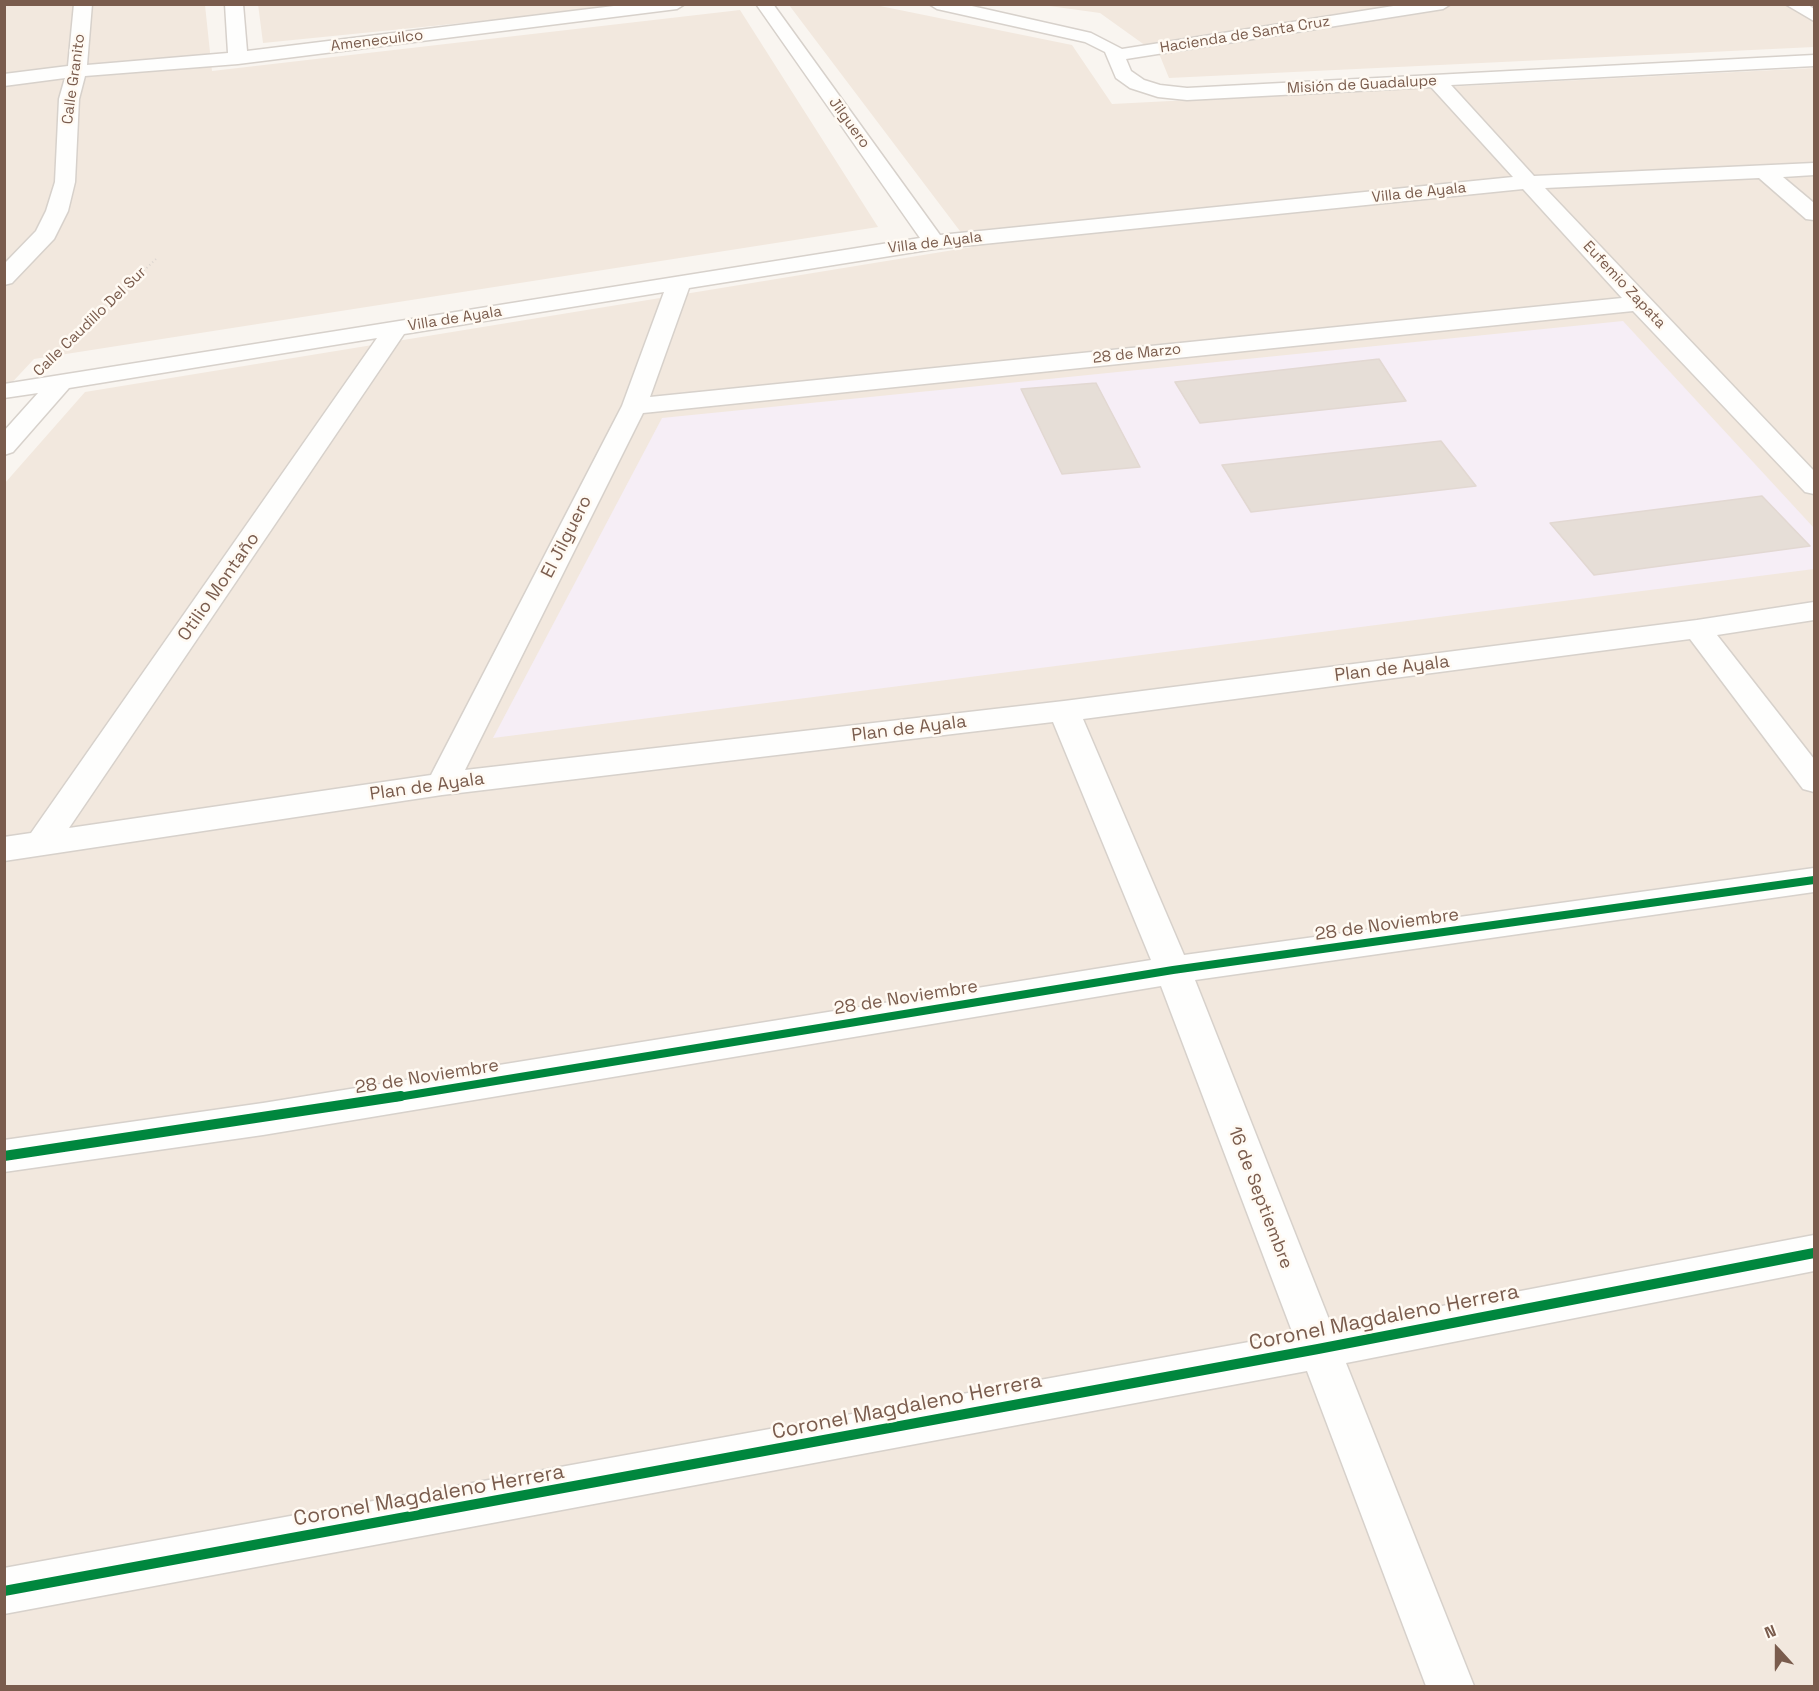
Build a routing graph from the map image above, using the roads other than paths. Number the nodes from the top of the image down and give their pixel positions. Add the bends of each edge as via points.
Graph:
1 (84, 4) edge
2 (234, 4) edge
3 (677, 4) edge
4 (764, 4) edge
5 (937, 4) edge
6 (1443, 4) edge
7 (1793, 4) edge
8 (1815, 16) edge
9 (1118, 55) junction
10 (238, 58) junction
11 (1815, 60) edge
12 (77, 71) junction
13 (4, 80) edge
14 (1436, 81) junction
15 (1815, 169) edge
16 (1765, 172) junction
17 (1530, 182) junction
18 (1815, 214) edge
19 (934, 242) junction
20 (4, 278) edge
21 (679, 283) junction
22 (1639, 303) junction
23 (396, 328) junction
24 (63, 380) junction
25 (14, 389) edge
26 (634, 406) junction
27 (4, 447) edge
28 (1815, 486) edge
29 (1815, 611) edge
30 (1697, 629) junction
31 (1064, 711) junction
32 (1815, 781) edge
33 (442, 784) junction
34 (40, 845) junction
35 (4, 849) edge
36 (1815, 880) edge
37 (1173, 970) junction
38 (4, 1156) edge
39 (1815, 1253) edge
40 (1318, 1349) junction
41 (4, 1591) edge
42 (1450, 1686) edge

1 - 12 street, Calle Granito
2 - 10 street
3 - 10 street, Amenecuilco
4 - 19 street, Jilguero
5 - 9 street, Misión de Guadalupe via 1091,38 1103,42
6 - 9 street, Hacienda de Santa Cruz
7 - 8 street
9 - 14 street, Misión de Guadalupe via 1123,74 1158,92 1187,94
10 - 12 street, Amenecuilco
11 - 14 street, Misión de Guadalupe
12 - 13 street, Amenecuilco
12 - 20 street, Calle Granito via 69,99 64,182 57,212 46,234
14 - 17 street, Eufemio Zapata
15 - 16 street, Villa de Ayala
16 - 17 street, Villa de Ayala
16 - 18 street
17 - 19 street, Villa de Ayala
17 - 22 street, Eufemio Zapata
19 - 21 street, Villa de Ayala
21 - 23 street, Villa de Ayala
21 - 26 street, El Jilguero
22 - 26 street, 28 de Marzo
22 - 28 street, Eufemio Zapata
23 - 24 street, Villa de Ayala
23 - 34 street, Otilio Montaño
24 - 25 street, Villa de Ayala
24 - 27 street, Calle Caudillo Del Sur
26 - 33 street, El Jilguero
29 - 30 street, Plan de Ayala
30 - 31 street, Plan de Ayala
30 - 32 street
31 - 33 street, Plan de Ayala
31 - 37 street, 16 de Septiembre
33 - 34 street, Plan de Ayala
34 - 35 street, Plan de Ayala
36 - 37 street, 28 de Noviembre
37 - 38 street, 28 de Noviembre via 263,1119
37 - 40 street, 16 de Septiembre
39 - 40 street, Coronel Magdaleno Herrera
40 - 41 street, Coronel Magdaleno Herrera
40 - 42 street, 16 de Septiembre

